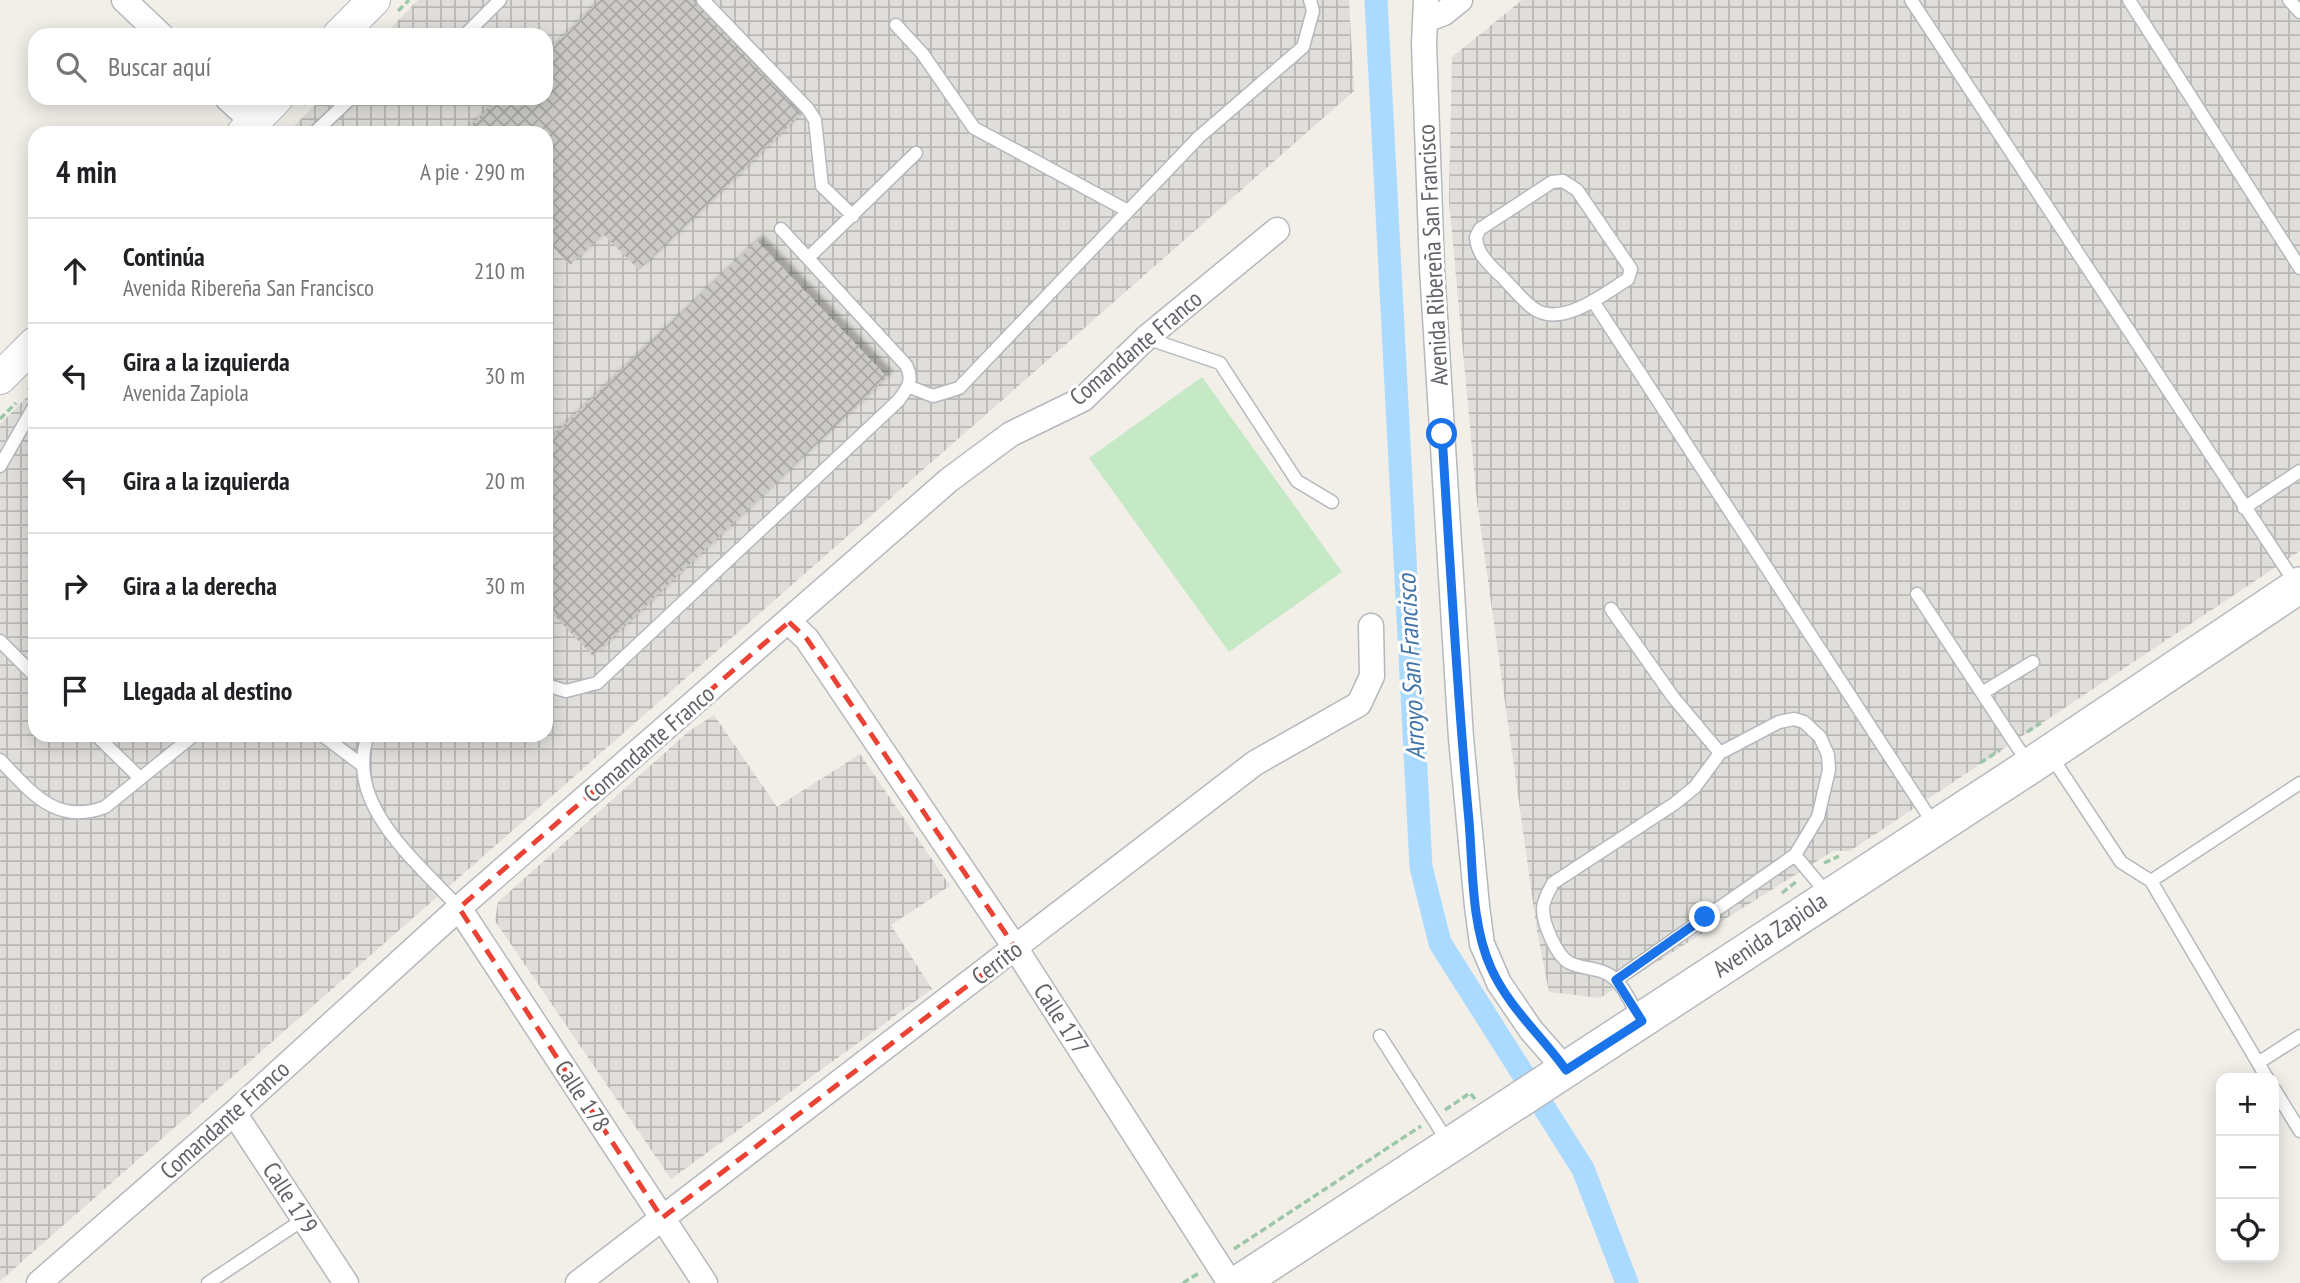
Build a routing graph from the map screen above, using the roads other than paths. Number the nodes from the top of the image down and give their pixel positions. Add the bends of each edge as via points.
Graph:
1 (124, 0) edge
2 (374, 0) edge
3 (500, 0) edge
4 (703, 0) edge
5 (1310, 0) edge
6 (1460, 0) edge
7 (1911, 0) edge
8 (2129, 0) edge
9 (2289, 0) edge
10 (1426, 10) edge
11 (2300, 12) edge
12 (896, 25) dead end
13 (154, 28) edge
14 (346, 28) edge
15 (472, 28) edge
16 (233, 105) edge
17 (270, 105) edge
18 (344, 105) edge
19 (247, 126) edge
20 (250, 126) edge
21 (321, 126) edge
22 (916, 153) dead end
23 (1128, 211) junction
24 (853, 216) junction
25 (781, 229) dead end
26 (1277, 230) dead end
27 (807, 258) junction
28 (2300, 268) edge
29 (1593, 300) junction
30 (1146, 338) junction
31 (28, 350) edge
32 (0, 378) edge
33 (910, 387) junction
34 (28, 417) edge
35 (0, 466) edge
36 (2300, 471) edge
37 (1332, 502) dead end
38 (2244, 508) junction
39 (2299, 586) edge
40 (1917, 594) dead end
41 (1611, 609) dead end
42 (789, 622) junction
43 (1371, 626) dead end
44 (0, 641) edge
45 (2033, 662) dead end
46 (28, 669) edge
47 (553, 687) edge
48 (1982, 692) junction
49 (103, 742) edge
50 (185, 742) edge
51 (331, 742) edge
52 (365, 742) edge
53 (1720, 753) junction
54 (0, 760) edge
55 (2040, 760) junction
56 (362, 765) junction
57 (140, 778) junction
58 (2300, 783) edge
59 (1936, 826) junction
60 (1795, 855) junction
61 (2151, 881) junction
62 (1829, 896) junction
63 (459, 908) junction
64 (1017, 949) junction
65 (1616, 980) junction
66 (1642, 1021) junction
67 (1380, 1036) dead end
68 (2300, 1036) edge
69 (2258, 1063) junction
70 (2264, 1073) edge
71 (1558, 1076) junction
72 (2279, 1096) edge
73 (234, 1113) junction
74 (2300, 1131) edge
75 (1441, 1132) junction
76 (662, 1218) junction
77 (304, 1219) junction
78 (1227, 1272) edge
79 (39, 1283) edge
80 (208, 1283) edge
81 (346, 1283) edge
82 (578, 1283) edge
83 (705, 1283) edge
84 (1230, 1283) edge

1 - 13 street
2 - 14 street
3 - 15 lane
4 - 24 lane via 815,120 822,186
5 - 23 lane via 1313,11 1303,47 1199,137
6 - 10 street via 1444,13
7 - 38 lane
8 - 28 lane
9 - 11 lane
10 - 71 street, Avenida Ribereña San Francisco via 1432,268 1461,738 1477,906 1482,944 1499,983
12 - 23 lane via 922,53 974,128
16 - 19 street
17 - 20 street
18 - 21 lane
22 - 24 lane
23 - 33 lane via 959,388 933,396
24 - 27 lane
25 - 27 lane
26 - 30 street, Comandante Franco
27 - 33 lane via 906,365
29 - 29 lane via 1628,279 1631,270 1570,183 1552,182 1480,229 1476,237 1481,255 1535,310 1569,312
29 - 59 lane
30 - 37 lane via 1220,363 1297,481
30 - 42 street, Comandante Franco via 1083,399 1011,435 949,480
31 - 32 street
33 - 47 lane via 597,683 566,691
34 - 35 lane
36 - 38 lane
38 - 39 lane
39 - 55 main road, Avenida Zapiola
40 - 48 lane
41 - 53 lane via 1673,697
42 - 63 street, Comandante Franco
42 - 64 street, Calle 177 via 807,639
43 - 64 street, Cerrito via 1370,685 1359,704 1255,764
44 - 46 lane
45 - 48 lane
48 - 55 lane
49 - 57 lane
50 - 57 lane
51 - 56 lane
52 - 56 lane
53 - 60 lane via 1779,722 1794,719 1819,737 1828,755 1826,793 1818,817
53 - 65 lane via 1695,787 1553,883 1546,895 1546,923 1561,954 1569,962
54 - 57 lane via 39,800 71,811 105,807
55 - 59 main road, Avenida Zapiola
55 - 61 lane via 2122,862
56 - 63 lane via 366,789 384,824
58 - 61 lane
59 - 62 main road, Avenida Zapiola
60 - 62 lane
60 - 65 lane
61 - 69 lane
62 - 66 main road, Avenida Zapiola
63 - 73 street, Comandante Franco
63 - 76 street, Calle 178
64 - 76 street, Cerrito
64 - 78 street, Calle 177
65 - 66 lane
66 - 71 main road, Avenida Zapiola
67 - 75 lane
68 - 69 lane
69 - 70 lane
71 - 75 main road, Avenida Zapiola
72 - 74 lane
73 - 77 street, Calle 179
73 - 79 street, Comandante Franco
75 - 78 main road, Avenida Zapiola
76 - 82 street, Cerrito
76 - 83 street, Calle 178
77 - 80 lane
77 - 81 street, Calle 179
78 - 84 street, Calle 177

